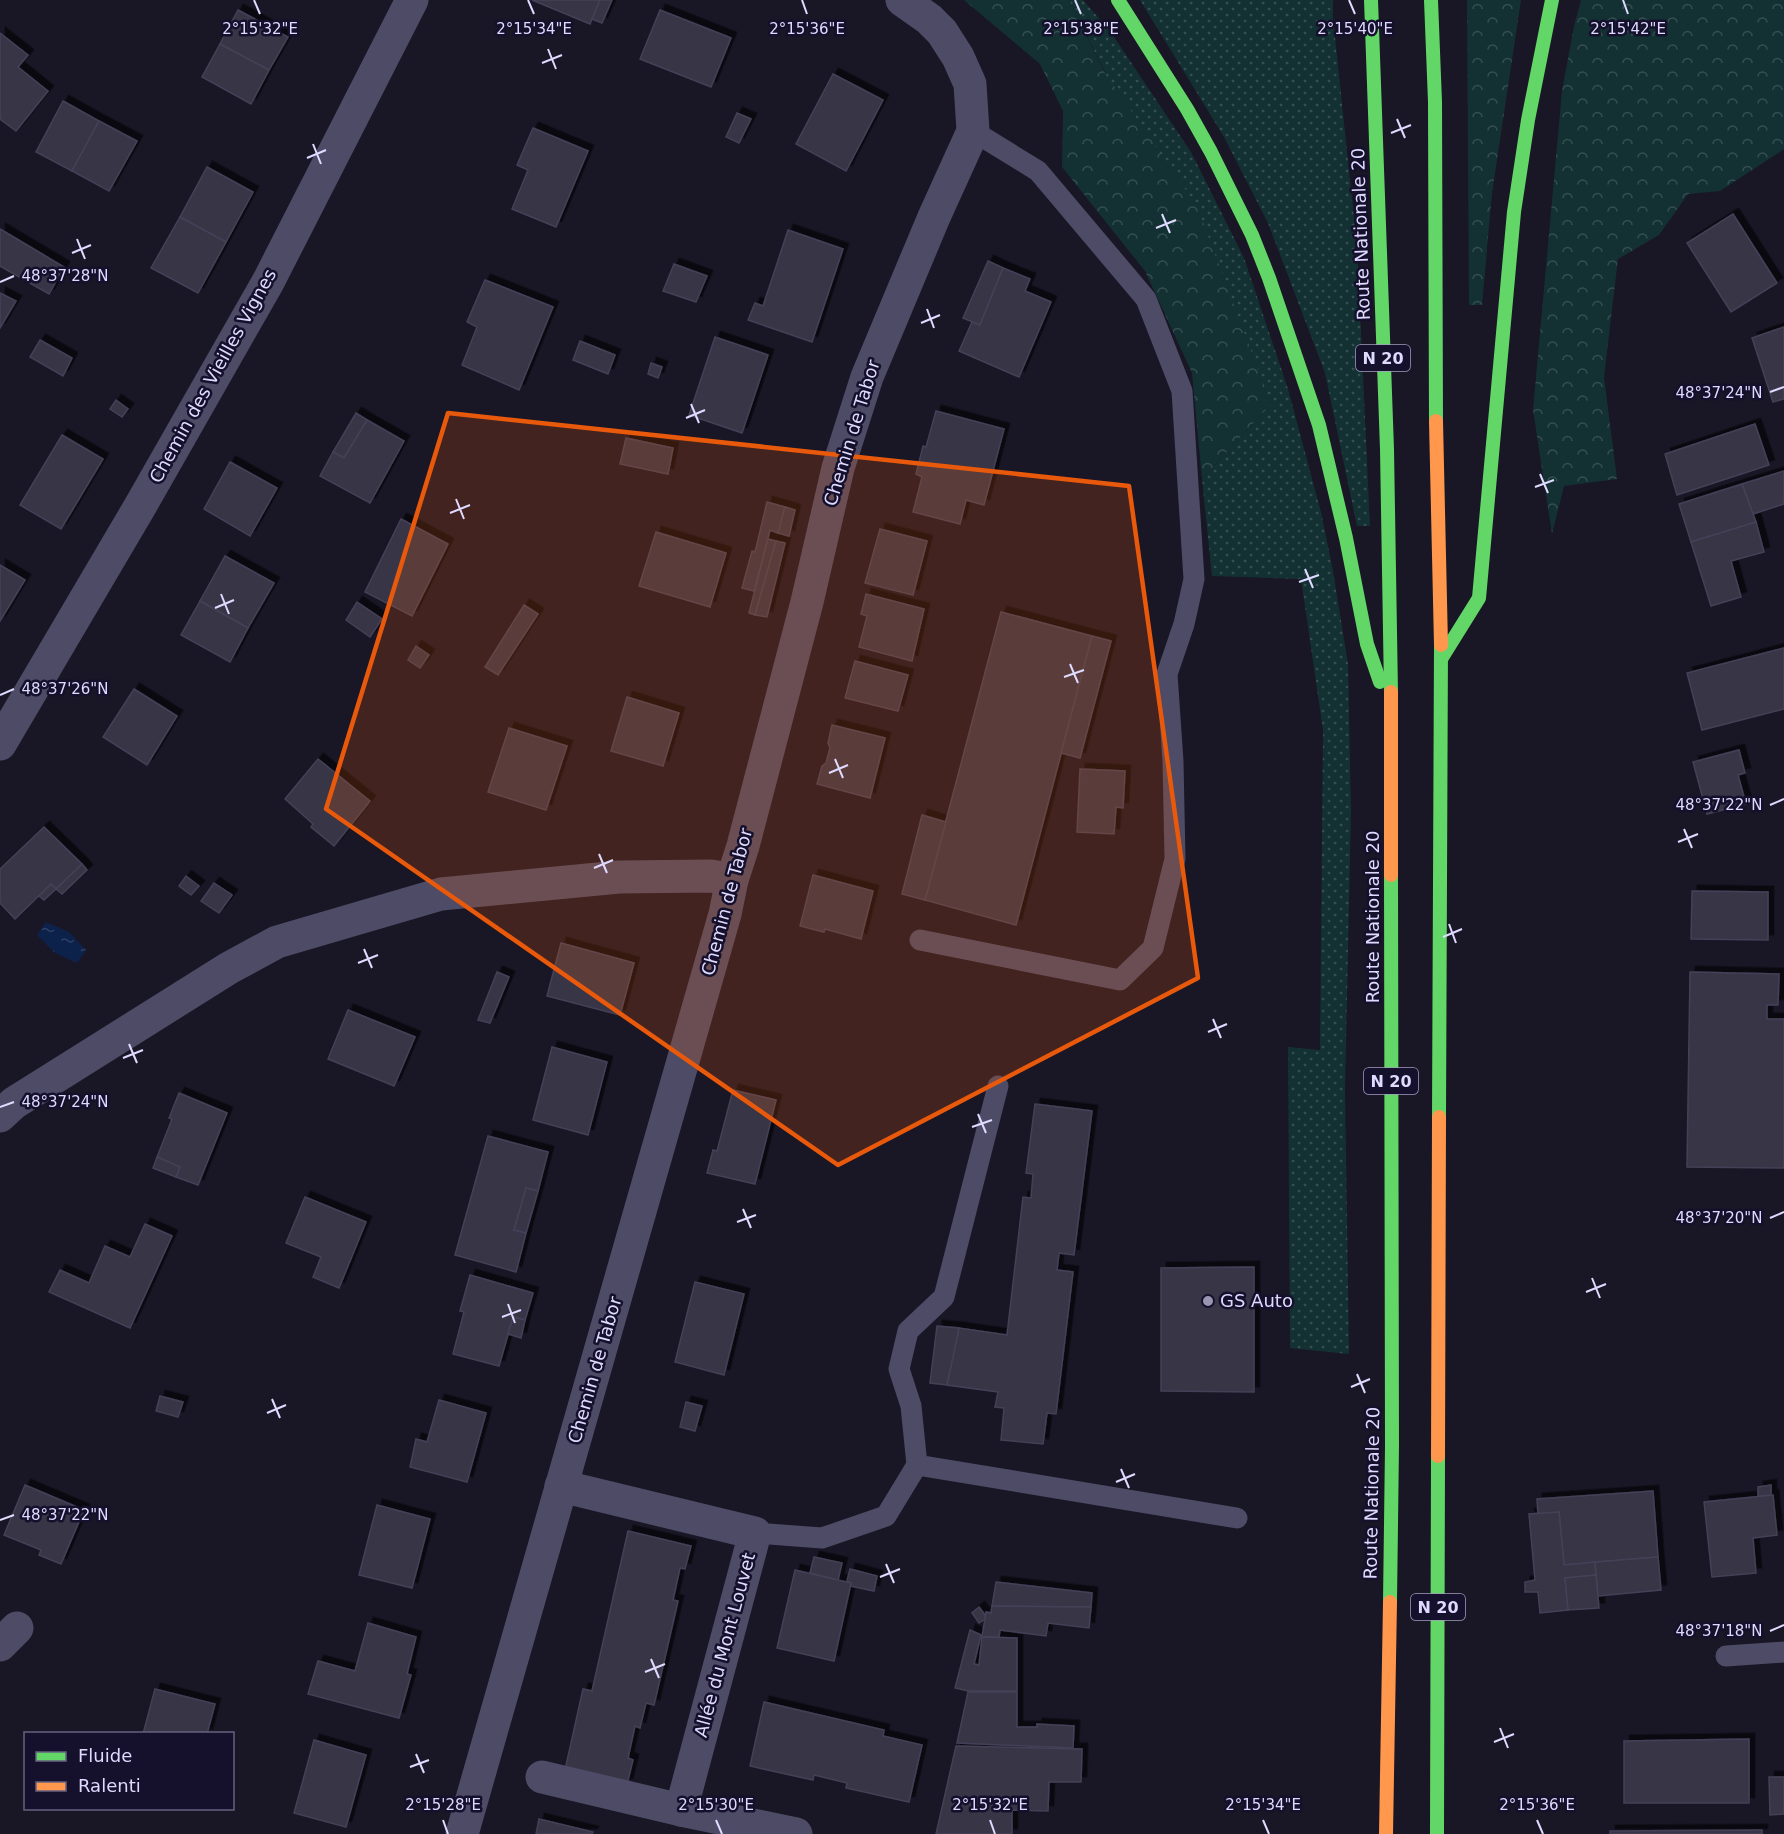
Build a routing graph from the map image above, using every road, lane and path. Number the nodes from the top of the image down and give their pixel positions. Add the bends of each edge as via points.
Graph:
1 (412, 0) edge
2 (902, 0) edge
3 (1118, 0) edge
4 (1371, 0) edge
5 (1431, 0) edge
6 (1552, 0) edge
7 (973, 131) junction
8 (1441, 658) junction
9 (1391, 717) junction
10 (0, 744) edge
11 (732, 880) junction
12 (920, 940) dead end
13 (998, 1086) dead end
14 (0, 1116) edge
15 (917, 1465) junction
16 (561, 1486) junction
17 (1237, 1518) dead end
18 (755, 1533) junction
19 (1784, 1652) edge
20 (1726, 1656) dead end
21 (542, 1777) dead end
22 (681, 1809) junction
23 (462, 1834) edge
24 (796, 1834) edge
25 (1386, 1834) edge
26 (1437, 1834) edge

1 - 10 street, Chemin des Vieilles Vignes via 268,282
2 - 7 street, Chemin de Tabor via 942,32 958,57 970,84
3 - 9 main road via 1211,152 1269,278 1319,425 1367,644
4 - 9 main road, Route Nationale 20 / N 20 via 1387,449
5 - 8 main road, N 20
6 - 8 main road via 1514,212 1479,598
7 - 11 street, Chemin de Tabor via 857,407
7 - 12 lane via 1038,171 1146,299 1182,391 1194,579 1167,674 1175,859 1153,948 1120,980
8 - 26 main road, N 20
9 - 25 main road, Route Nationale 20 / N 20 via 1392,1446
11 - 14 street via 711,876 619,878 441,894 277,942 14,1103
11 - 16 street, Chemin de Tabor
13 - 15 lane via 944,1297 908,1331 899,1369 911,1406
15 - 17 lane
15 - 18 lane via 886,1516 822,1538
16 - 18 street, Allée du Mont Louvet
16 - 23 street, Chemin de Tabor
18 - 22 street, Allée du Mont Louvet
19 - 20 lane
21 - 22 street
22 - 24 street

